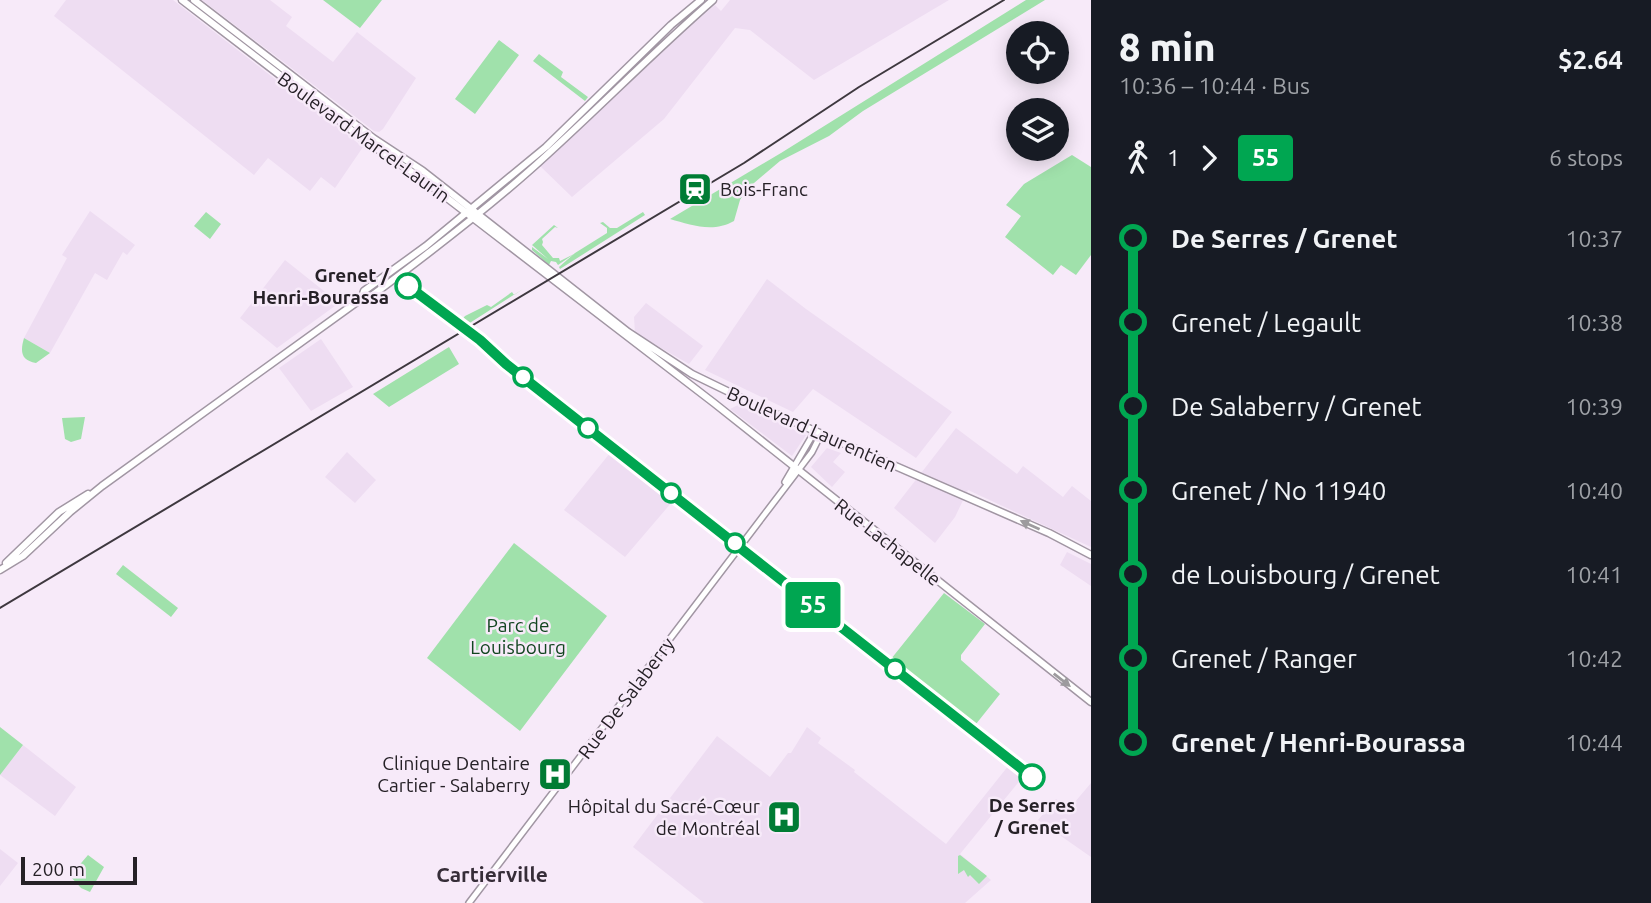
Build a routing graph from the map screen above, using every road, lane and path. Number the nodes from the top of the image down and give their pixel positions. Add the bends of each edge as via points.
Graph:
1 (182, 0) edge
2 (194, 0) edge
3 (701, 0) edge
4 (713, 0) edge
5 (485, 197) junction
6 (455, 201) junction
7 (488, 206) junction
8 (472, 214) junction
9 (451, 226) junction
10 (488, 227) junction
11 (459, 229) junction
12 (548, 273) junction
13 (360, 299) junction
14 (818, 432) junction
15 (796, 469) junction
16 (1091, 555) edge
17 (0, 570) edge
18 (1091, 702) edge
19 (469, 903) edge

1 - 6 main road, Boulevard Marcel-Laurin via 368,143
2 - 6 main road, Boulevard Marcel-Laurin via 373,138 417,166
3 - 5 main road via 546,147
4 - 7 main road
5 - 6 main road
5 - 8 main road
6 - 8 main road, Boulevard Marcel-Laurin
6 - 9 main road
7 - 8 main road
7 - 10 main road
8 - 9 main road
8 - 10 main road, Boulevard Marcel-Laurin
8 - 11 main road
9 - 13 main road via 364,291
10 - 11 main road
10 - 12 main road, Boulevard Marcel-Laurin
11 - 13 main road via 370,297
12 - 14 main road, Boulevard Laurentien via 692,374
12 - 15 main road, Rue Lachapelle
13 - 17 main road via 102,486
14 - 15 main road, Rue De Salaberry
16 -> 14 main road, Boulevard Laurentien
15 -> 18 main road, Rue Lachapelle
15 - 19 main road, Rue De Salaberry

